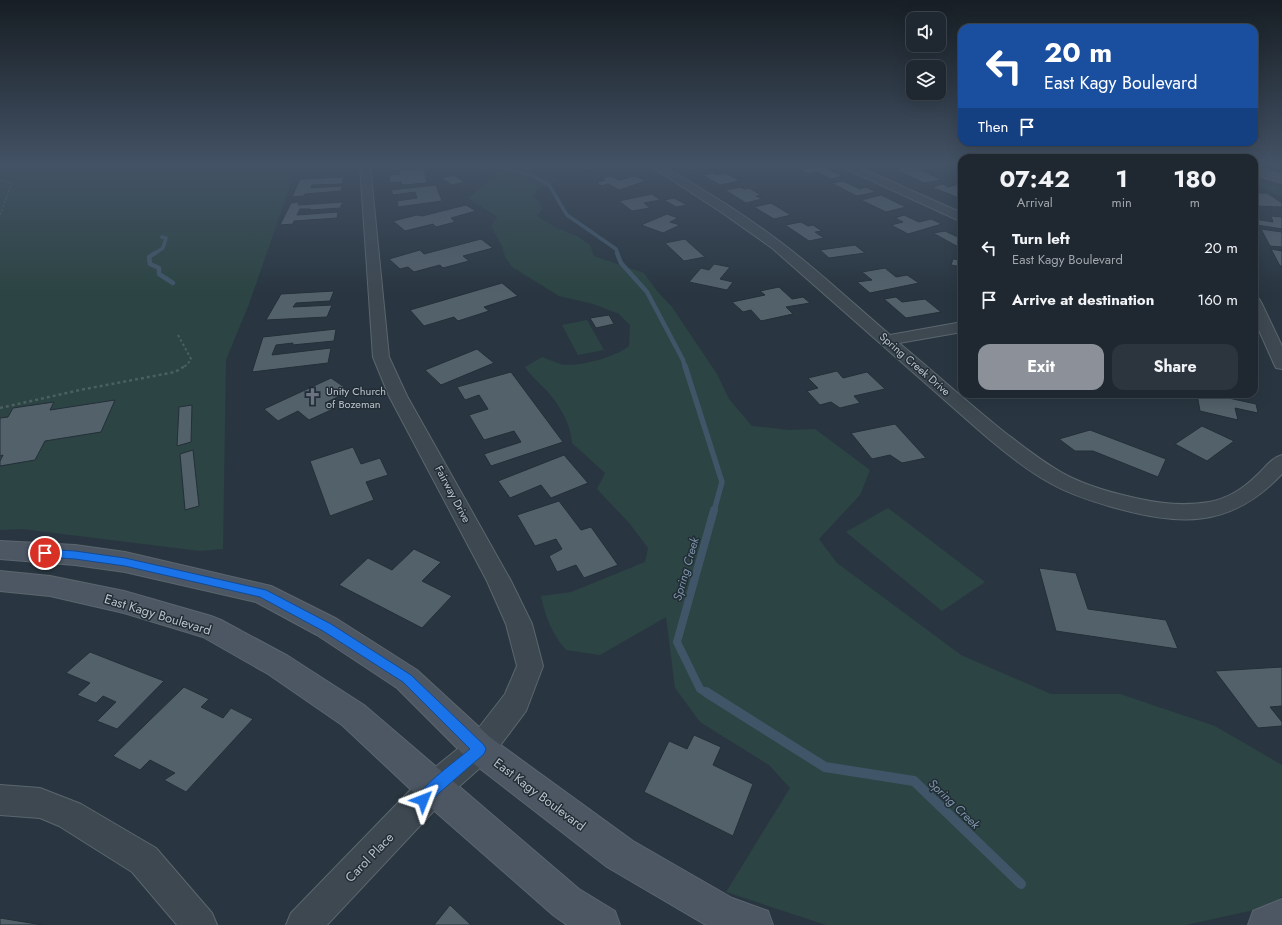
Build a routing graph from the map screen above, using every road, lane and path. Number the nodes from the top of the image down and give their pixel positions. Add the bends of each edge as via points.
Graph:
1 (368, 208) edge
2 (722, 208) edge
3 (942, 208) edge
4 (958, 209) edge
5 (948, 211) junction
6 (958, 216) edge
7 (1258, 311) edge
8 (958, 328) edge
9 (178, 335) dead end
10 (887, 340) junction
11 (1282, 364) edge
12 (0, 408) edge
13 (1281, 464) edge
14 (0, 550) edge
15 (0, 581) edge
16 (480, 749) junction
17 (434, 788) junction
18 (0, 800) edge
19 (1282, 918) edge
20 (200, 925) edge
21 (303, 925) edge
22 (601, 925) edge
23 (754, 925) edge
24 (1267, 925) edge

1 - 16 street, Fairway Drive via 380,357 398,396 499,581 519,624 530,666 516,702
2 - 10 street, Spring Creek Drive via 763,234
3 - 5 street
4 - 5 street
5 - 6 street
7 - 11 street
8 - 10 street
9 - 12 path via 191,359 187,365 175,372
10 - 13 street, Spring Creek Drive via 1034,464 1055,478 1111,500 1168,511 1198,512 1216,508 1246,495
14 - 16 main road, East Kagy Boulevard via 75,555 125,562 262,593 327,628 407,679
15 - 17 main road, East Kagy Boulevard via 50,586 124,602 211,628 278,665 353,715
16 - 17 street, Fairway Drive
16 - 23 main road, East Kagy Boulevard via 620,854 723,914
17 - 21 street, Carol Place
17 - 22 main road, East Kagy Boulevard via 566,902
18 - 20 street via 40,803 70,815 144,860
19 - 24 main road

